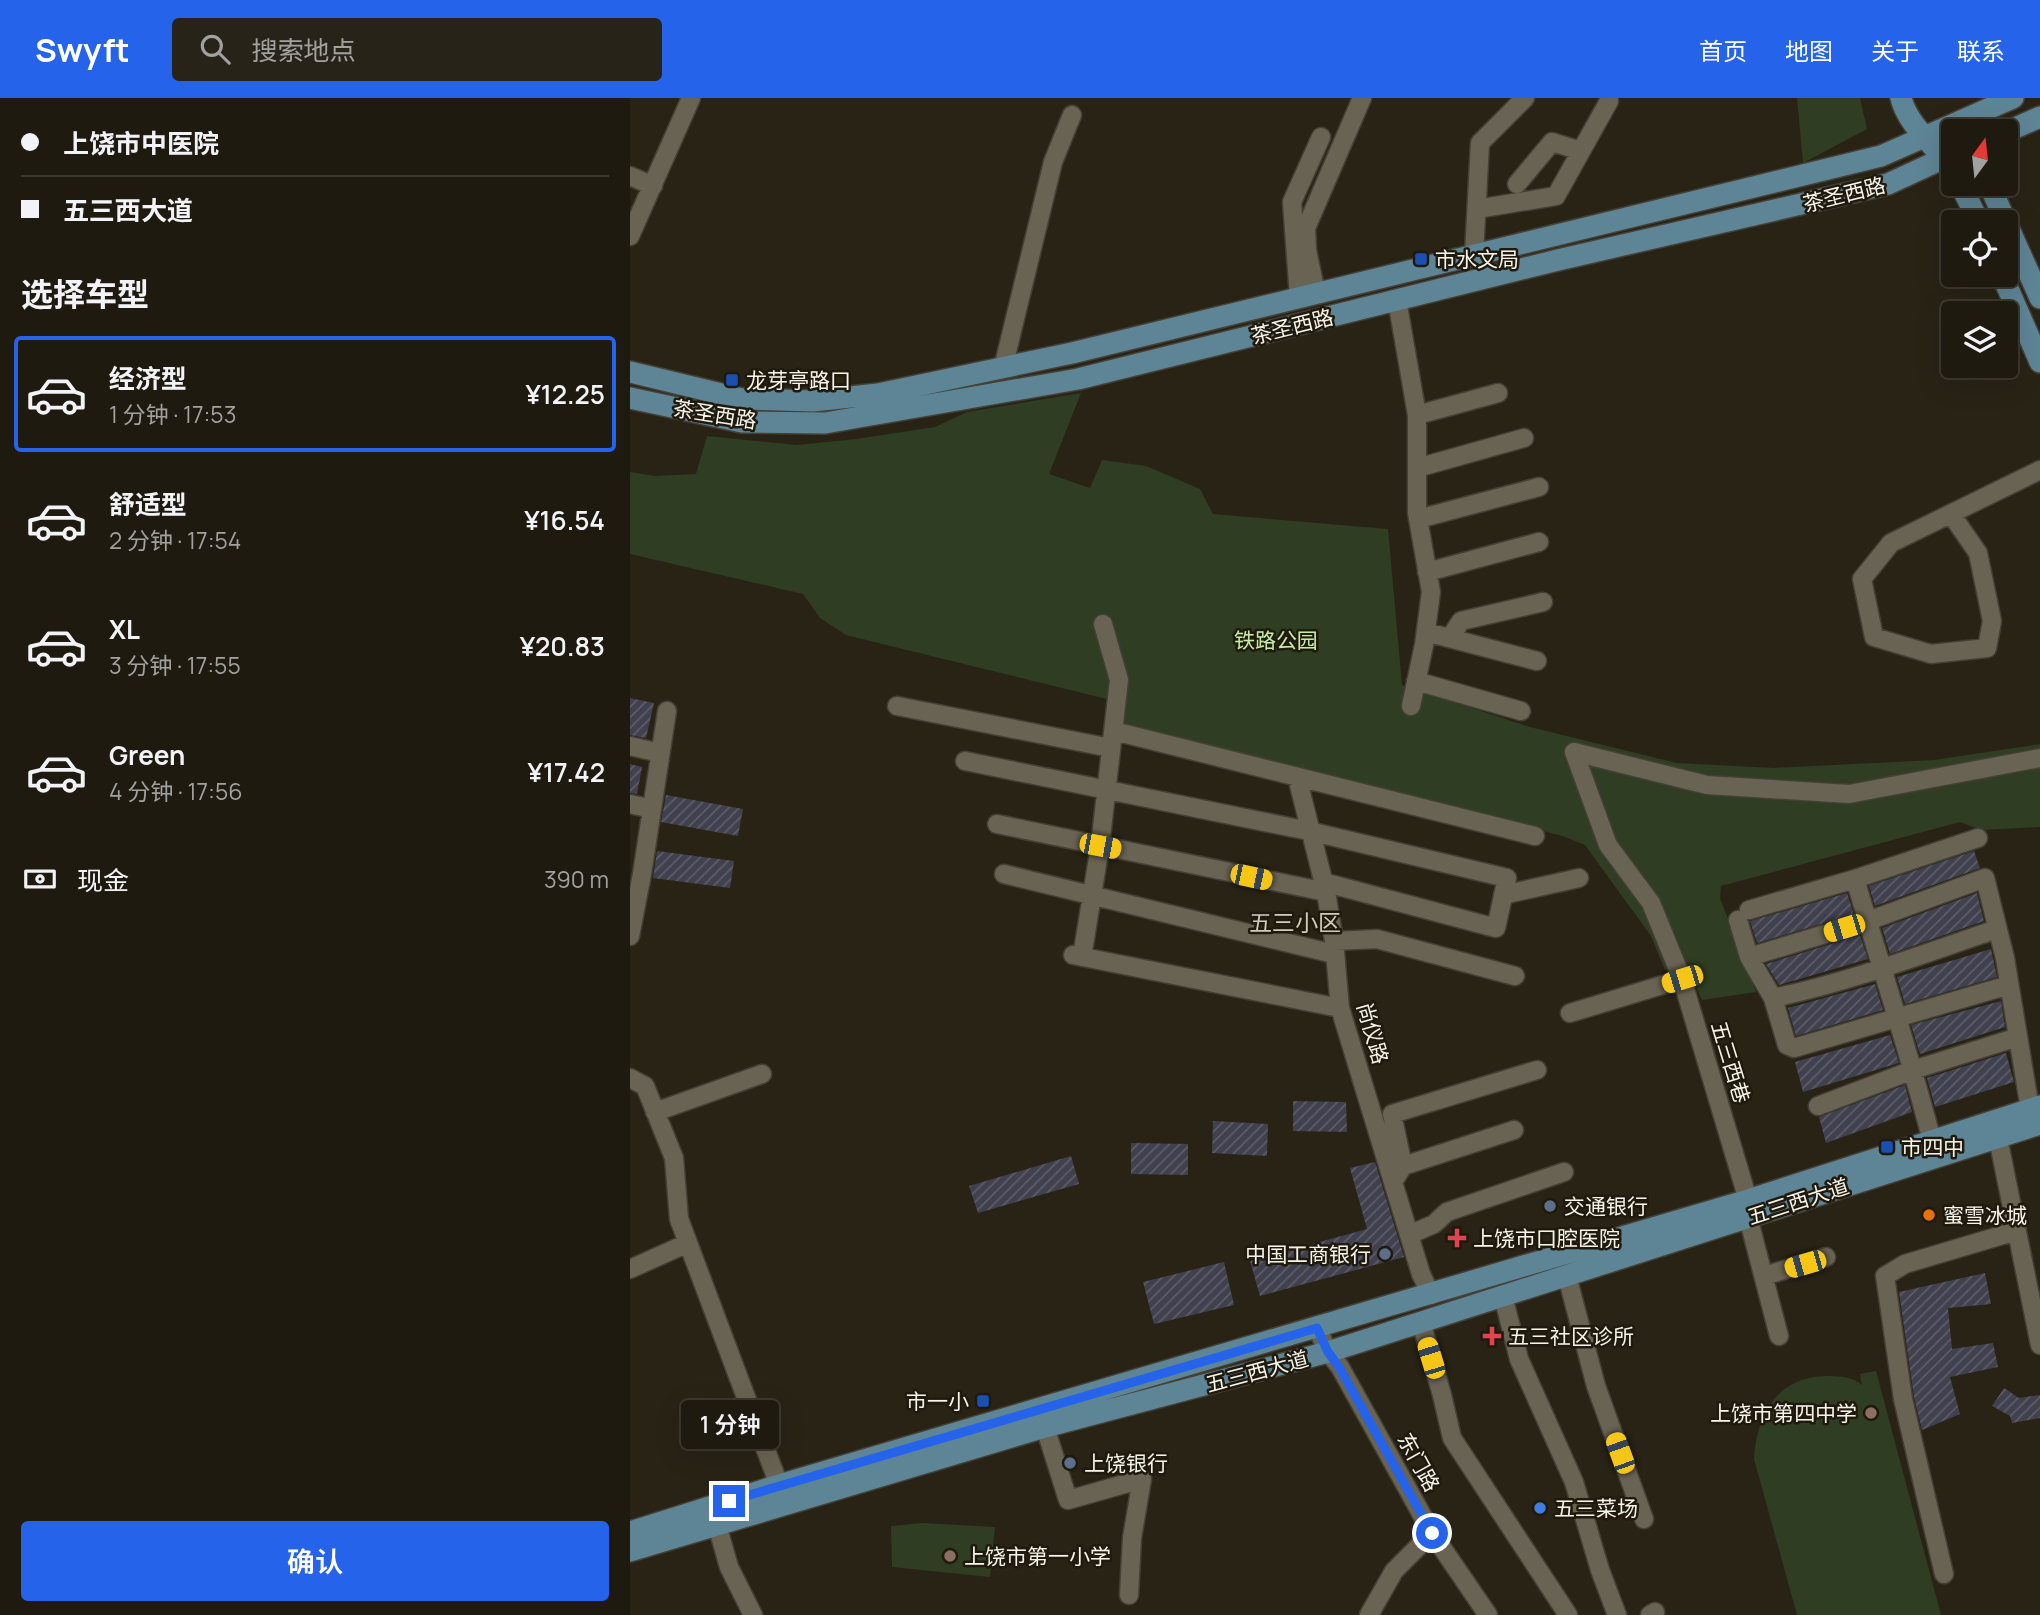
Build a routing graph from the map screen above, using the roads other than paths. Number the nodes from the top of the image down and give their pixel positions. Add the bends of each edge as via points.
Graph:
1 (691, 98) edge
2 (1362, 98) edge
3 (1525, 98) edge
4 (1901, 98) edge
5 (2012, 98) edge
6 (1609, 102) dead end
7 (1072, 115) dead end
8 (1962, 116) edge
9 (2040, 117) edge
10 (2018, 127) edge
11 (1925, 136) junction
12 (1321, 137) dead end
13 (1581, 151) junction
14 (1941, 152) edge
15 (1941, 164) edge
16 (630, 176) edge
17 (1517, 184) dead end
18 (653, 186) junction
19 (1994, 196) edge
20 (1476, 209) junction
21 (630, 236) edge
22 (1474, 254) junction
23 (2007, 287) edge
24 (1307, 295) junction
25 (2040, 298) edge
26 (1397, 300) junction
27 (2040, 362) edge
28 (1003, 368) junction
29 (630, 372) edge
30 (1498, 393) dead end
31 (630, 398) edge
32 (1417, 415) junction
33 (1524, 438) dead end
34 (1417, 468) junction
35 (2040, 470) edge
36 (1539, 487) dead end
37 (1951, 514) junction
38 (1418, 519) junction
39 (1539, 542) dead end
40 (1427, 572) junction
41 (1543, 602) dead end
42 (1103, 624) dead end
43 (1426, 632) junction
44 (1450, 638) junction
45 (1537, 662) dead end
46 (1416, 681) junction
47 (897, 706) dead end
48 (1411, 706) dead end
49 (667, 710) dead end
50 (1521, 711) dead end
51 (1113, 740) junction
52 (630, 746) edge
53 (660, 753) junction
54 (2040, 758) edge
55 (965, 761) dead end
56 (1297, 777) junction
57 (1106, 790) junction
58 (630, 804) edge
59 (652, 809) junction
60 (997, 824) dead end
61 (1309, 831) junction
62 (1535, 836) dead end
63 (1978, 838) dead end
64 (1100, 846) junction
65 (636, 873) edge
66 (1004, 874) dead end
67 (1579, 878) dead end
68 (1855, 879) junction
69 (1325, 887) junction
70 (1093, 894) junction
71 (1503, 895) junction
72 (1868, 921) junction
73 (1997, 929) junction
74 (630, 934) edge
75 (1334, 948) junction
76 (1749, 957) junction
77 (1881, 969) junction
78 (1515, 976) dead end
79 (1682, 979) junction
80 (2009, 985) junction
81 (1773, 998) junction
82 (1340, 1008) junction
83 (1570, 1013) dead end
84 (1898, 1019) junction
85 (2018, 1037) junction
86 (1537, 1070) dead end
87 (1913, 1070) junction
88 (762, 1074) dead end
89 (630, 1078) edge
90 (1818, 1106) dead end
91 (655, 1112) junction
92 (2037, 1113) edge
93 (1514, 1130) dead end
94 (1998, 1138) junction
95 (1932, 1141) junction
96 (1403, 1166) junction
97 (1564, 1172) dead end
98 (1393, 1182) junction
99 (1748, 1209) junction
100 (2016, 1231) junction
101 (1409, 1235) junction
102 (688, 1243) junction
103 (1826, 1257) dead end
104 (630, 1269) edge
105 (1567, 1276) junction
106 (1763, 1276) junction
107 (1431, 1295) junction
108 (1503, 1296) junction
109 (1421, 1322) junction
110 (1317, 1328) junction
111 (1779, 1336) dead end
112 (2040, 1345) edge
113 (1328, 1352) junction
114 (1045, 1427) junction
115 (779, 1485) junction
116 (1644, 1520) dead end
117 (717, 1525) junction
118 (630, 1532) edge
119 (1432, 1533) junction
120 (630, 1551) edge
121 (1944, 1574) dead end
122 (1129, 1595) dead end
123 (753, 1615) edge
124 (1369, 1615) edge
125 (1488, 1615) edge
126 (1568, 1615) edge
127 (1617, 1615) edge

1 - 18 street
2 - 24 street via 1306,228
3 - 20 street via 1479,144
4 - 11 main road
5 - 8 main road, 茶圣西路
6 - 13 street
7 - 28 street via 1053,162
8 - 11 main road, 茶圣西路
9 - 10 main road
11 - 14 main road
11 - 22 main road, 茶圣西路 via 1881,156
12 - 24 street via 1292,202
13 - 17 street via 1552,142
13 - 20 street via 1556,196
15 - 26 main road, 茶圣西路 via 1888,184
16 - 18 street
18 - 21 street
19 - 25 main road
20 - 22 street
22 - 24 main road, 茶圣西路
23 - 27 main road
24 - 28 main road, 茶圣西路
26 - 31 main road, 茶圣西路 via 1078,379 825,423 742,422
26 - 32 street
28 - 29 main road, 茶圣西路 via 878,394 813,401 742,398
30 - 32 street
32 - 34 street
33 - 34 street
34 - 38 street
35 - 37 street
36 - 38 street
37 - 37 street via 1891,543 1862,579 1874,637 1931,654 1987,648 1992,621 1978,554
38 - 40 street
39 - 40 street
40 - 43 street via 1431,592
41 - 44 street via 1461,621
42 - 51 street via 1119,680
43 - 44 street
43 - 46 street
44 - 45 street
46 - 48 street
46 - 50 street
47 - 51 street
49 - 53 street
51 - 56 street
51 - 57 street
52 - 53 street
53 - 59 street
54 - 79 street, 五三西巷 via 1849,794 1707,785 1574,752 1608,845 1651,903
55 - 57 street
56 - 61 street, 尚仪路
56 - 62 street
57 - 61 street
57 - 64 street
58 - 59 street
59 - 65 street
60 - 64 street
61 - 69 street, 尚仪路
61 - 71 street via 1507,878
63 - 68 street
64 - 69 street
64 - 70 street
65 - 74 street
66 - 70 street
67 - 71 street
68 - 72 street
68 - 76 street via 1743,915
69 - 71 street via 1496,928
69 - 75 street, 尚仪路
70 - 75 street
70 - 82 street via 1077,956
72 - 73 street via 1984,878
72 - 76 street
72 - 77 street
73 - 77 street
73 - 80 street
75 - 78 street via 1377,939
75 - 82 street, 尚仪路
76 - 81 street
77 - 81 street
77 - 84 street
79 - 83 street
79 - 99 street, 五三西巷
80 - 84 street
80 - 85 street
81 - 84 street via 1787,1045 1794,1048
82 - 98 street, 尚仪路
84 - 87 street
85 - 87 street
85 - 92 street
86 - 96 street via 1392,1114
87 - 90 street
87 - 95 street
88 - 91 street
89 - 91 street via 645,1086
91 - 102 street via 674,1158 679,1219
92 - 94 main road, 五三西大道
92 - 95 main road, 五三西大道
93 - 96 street
94 - 99 main road, 五三西大道
94 - 100 street
95 - 99 main road, 五三西大道
96 - 98 street
97 - 101 street via 1447,1212 1434,1224
98 - 101 street, 尚仪路
99 - 105 main road, 五三西大道
99 - 106 street, 五三西巷
99 - 107 main road, 五三西大道
100 - 112 street
100 - 121 street via 1905,1264 1885,1276 1903,1399
101 - 107 street, 尚仪路
102 - 104 street
102 - 115 street
103 - 106 street
105 - 108 main road, 五三西大道
105 - 116 street via 1596,1386
106 - 111 street, 五三西巷
107 - 110 main road, 五三西大道
108 - 109 main road, 五三西大道
108 - 127 street via 1519,1359 1574,1482
109 - 113 main road, 五三西大道
109 - 126 street via 1452,1438
110 - 113 street, 东门路
110 - 115 main road, 五三西大道
113 - 114 main road, 五三西大道
113 - 119 street, 东门路
114 - 117 main road, 五三西大道
114 - 122 street via 1068,1500 1142,1479
115 - 118 main road, 五三西大道
117 - 120 main road, 五三西大道
117 - 123 street via 729,1567
119 - 124 street via 1394,1571
119 - 125 street, 东门路

